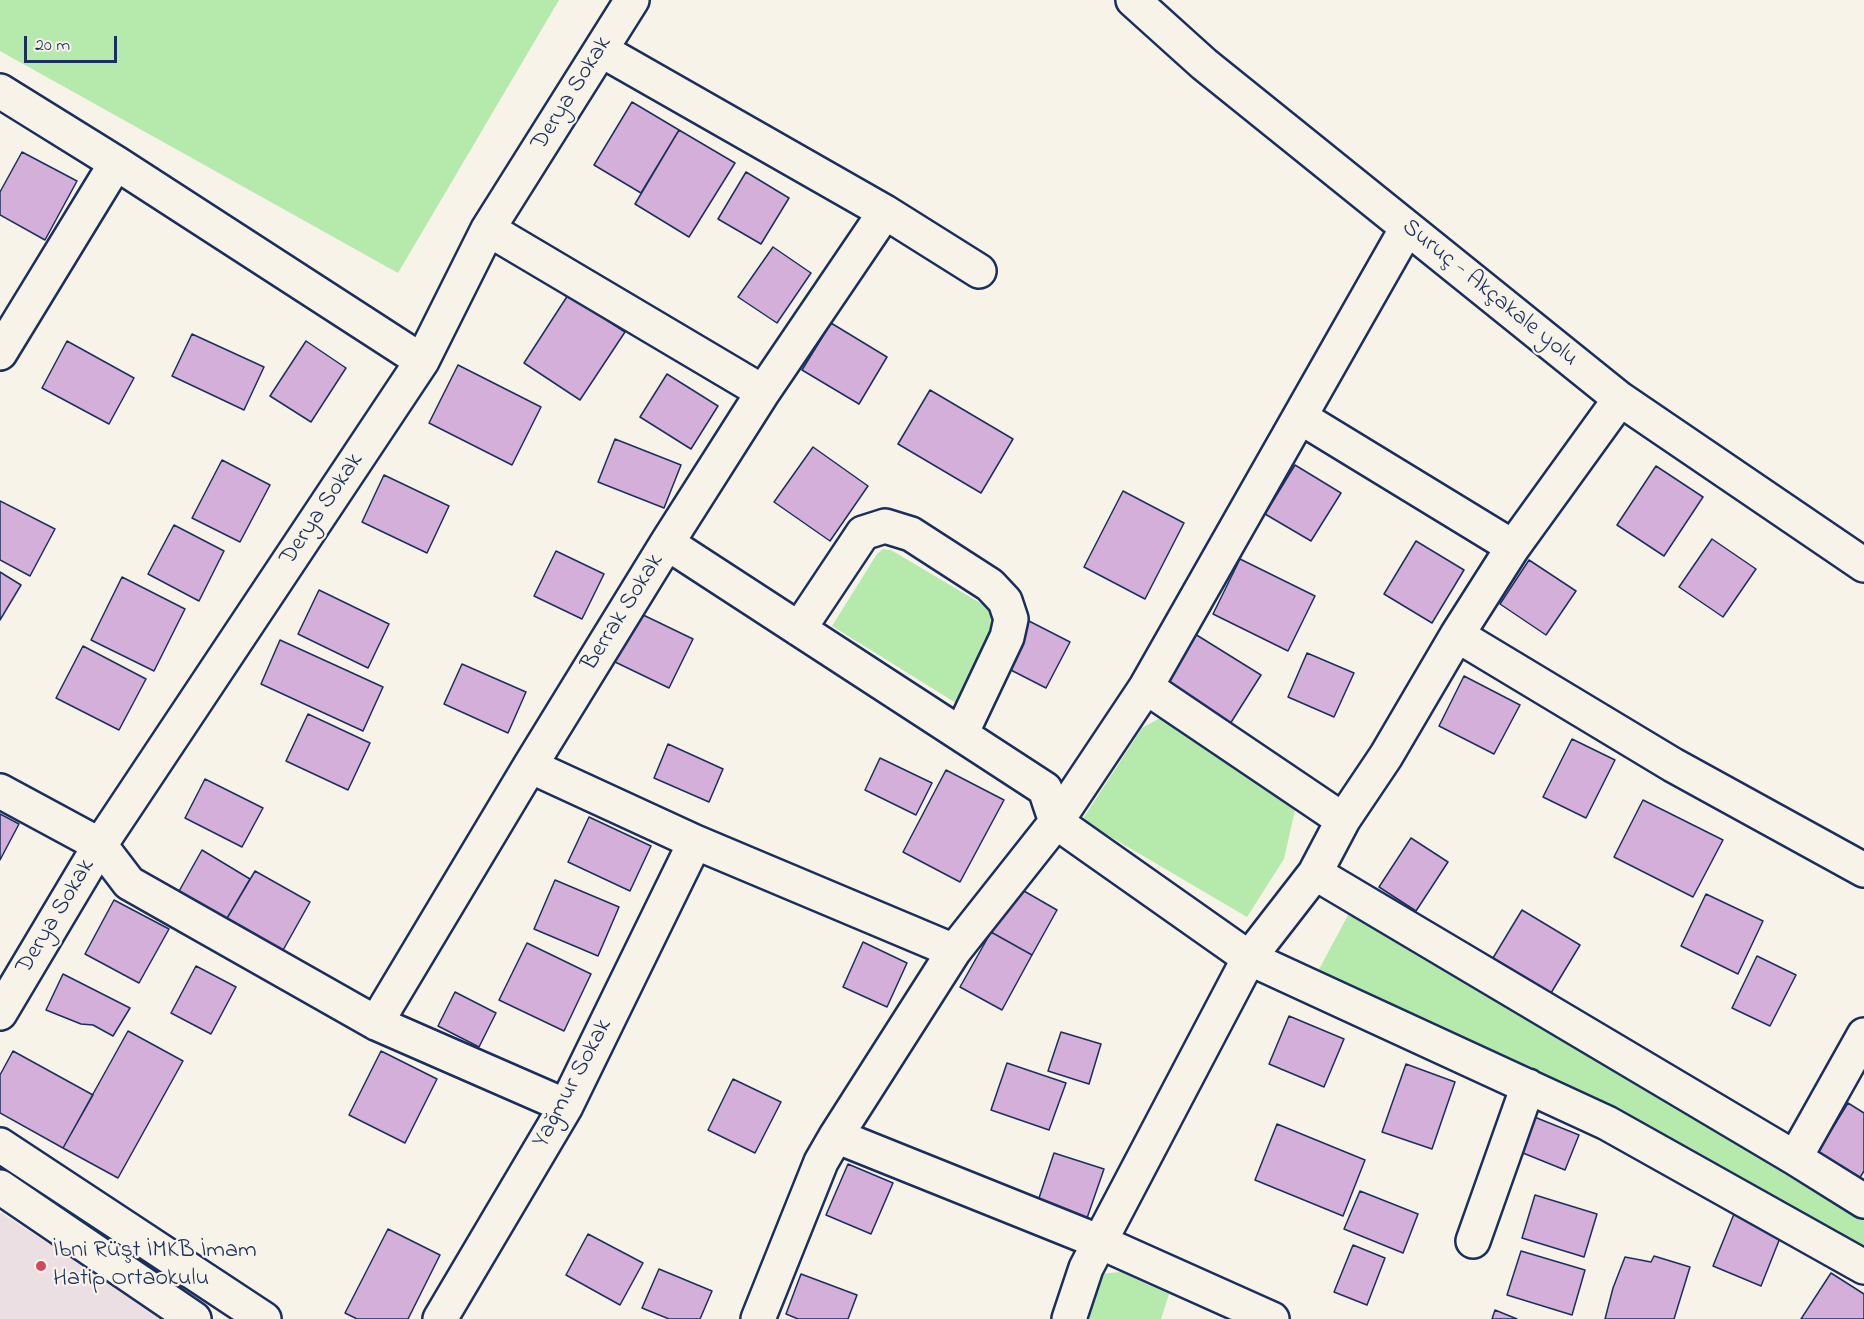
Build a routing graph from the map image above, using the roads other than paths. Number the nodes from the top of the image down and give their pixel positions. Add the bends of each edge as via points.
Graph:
1 (632, 0) edge
2 (1133, 0) edge
3 (600, 50) junction
4 (0, 91) edge
5 (116, 163) junction
6 (885, 212) junction
7 (1407, 228) junction
8 (488, 229) junction
9 (979, 271) dead end
10 (0, 353) edge
11 (422, 361) junction
12 (763, 392) junction
13 (1620, 399) junction
14 (1300, 417) junction
15 (667, 543) junction
16 (1513, 547) junction
17 (1864, 565) edge
18 (799, 629) junction
19 (1457, 635) junction
20 (1146, 687) junction
21 (961, 734) junction
22 (530, 766) junction
23 (0, 791) edge
24 (1343, 820) junction
25 (1056, 822) junction
26 (695, 842) junction
27 (100, 845) junction
28 (1864, 870) edge
29 (1315, 873) junction
30 (954, 951) junction
31 (1250, 958) junction
32 (0, 1013) edge
33 (376, 1023) junction
34 (1864, 1035) edge
35 (1528, 1086) junction
36 (566, 1106) junction
37 (836, 1136) junction
38 (0, 1145) edge
39 (1795, 1158) junction
40 (0, 1187) edge
41 (1864, 1202) edge
42 (1473, 1241) dead end
43 (1100, 1242) junction
44 (1864, 1268) edge
45 (194, 1319) edge
46 (264, 1319) edge
47 (440, 1319) edge
48 (758, 1319) edge
49 (1069, 1319) edge
50 (1272, 1319) edge

1 - 3 street, Derya Sokak
2 - 7 street, Suruç - Akçakale yolu via 1204,63
3 - 6 street
3 - 8 street, Derya Sokak
4 - 5 street
5 - 10 street
5 - 11 street
6 - 9 street
6 - 12 street, Berrak Sokak
7 - 13 street, Suruç - Akçakale yolu
7 - 14 street
8 - 11 street, Derya Sokak
8 - 12 street
11 - 27 street, Derya Sokak
12 - 15 street, Berrak Sokak
13 - 16 street
13 - 17 street, Suruç - Akçakale yolu
14 - 16 street
14 - 20 street
15 - 18 street
15 - 22 street, Berrak Sokak
16 - 19 street
18 - 21 street
18 - 21 street via 863,533 885,526 911,534 990,585 1005,601 1011,619 1007,637
19 - 24 street via 1386,756
19 - 28 street via 1673,765
20 - 24 street
20 - 25 street
21 - 25 street via 1045,789
22 - 26 street
22 - 33 street, Berrak Sokak
23 - 27 street
24 - 29 street
25 - 30 street
25 - 31 street
26 - 30 street
26 - 36 street, Yağmur Sokak
27 - 32 street, Derya Sokak
27 - 33 street via 129,883
29 - 31 street
29 - 39 street
30 - 37 street
31 - 35 street
31 - 43 street
33 - 36 street
34 - 39 street
35 - 42 street
35 - 44 street via 1607,1123
36 - 47 street, Yağmur Sokak
37 - 43 street
37 - 48 street via 821,1162
38 - 46 street
39 - 41 street
40 - 45 street
43 - 49 street via 1086,1268
43 - 50 street

